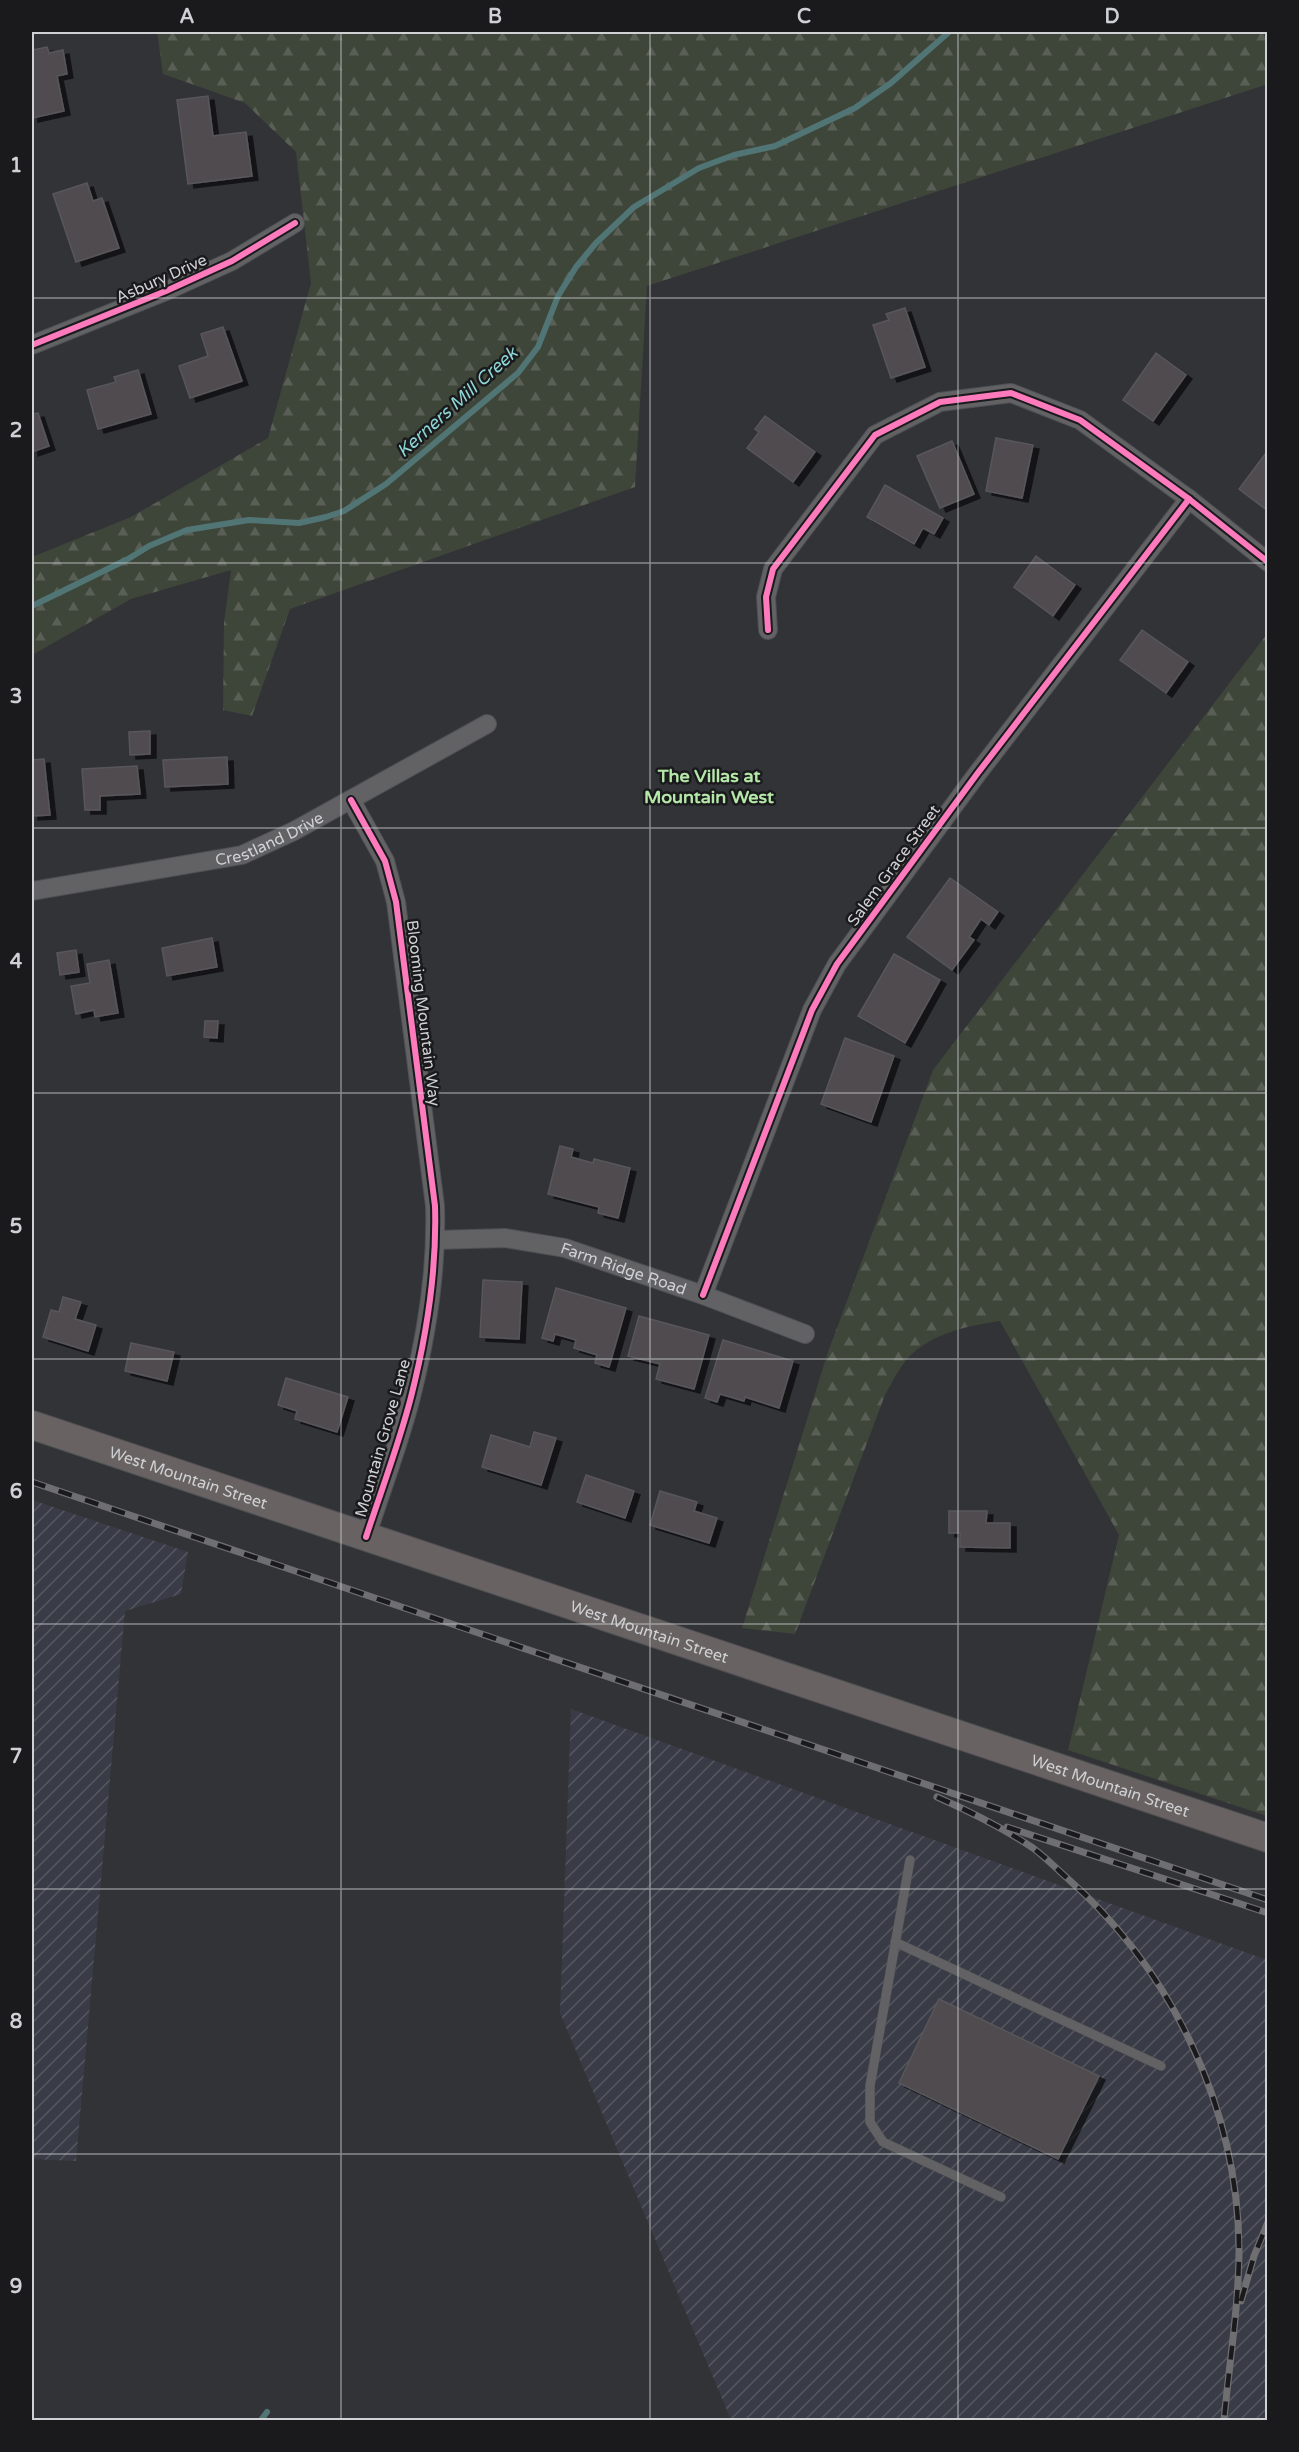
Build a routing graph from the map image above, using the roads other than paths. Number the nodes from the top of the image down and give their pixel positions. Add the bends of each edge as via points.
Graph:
1 (296, 223) dead end
2 (32, 345) edge
3 (1189, 499) junction
4 (1268, 562) edge
5 (768, 630) dead end
6 (487, 724) dead end
7 (351, 800) junction
8 (32, 891) edge
9 (436, 1240) junction
10 (703, 1295) junction
11 (805, 1334) dead end
12 (32, 1425) edge
13 (366, 1537) junction
14 (1268, 1838) edge
15 (910, 1860) dead end
16 (896, 1942) junction
17 (1161, 2066) dead end
18 (1001, 2197) dead end

1 - 2 street, Asbury Drive via 232,261 176,287
3 - 4 street
3 - 5 street via 1080,420 1011,393 940,402 875,435 773,569 766,597
3 - 10 street, Salem Grace Street via 977,774 837,964 812,1010
6 - 7 street, Crestland Drive
7 - 8 street, Crestland Drive via 265,847 242,855
7 - 9 street, Blooming Mountain Way via 385,861 396,902 435,1206
9 - 10 street, Farm Ridge Road via 505,1238 565,1248
9 - 13 street, Mountain Grove Lane via 431,1299 411,1398
10 - 11 street, Farm Ridge Road
12 - 13 main road, West Mountain Street
13 - 14 main road, West Mountain Street
15 - 16 lane
16 - 17 lane
16 - 18 lane via 870,2086 870,2121 883,2142

